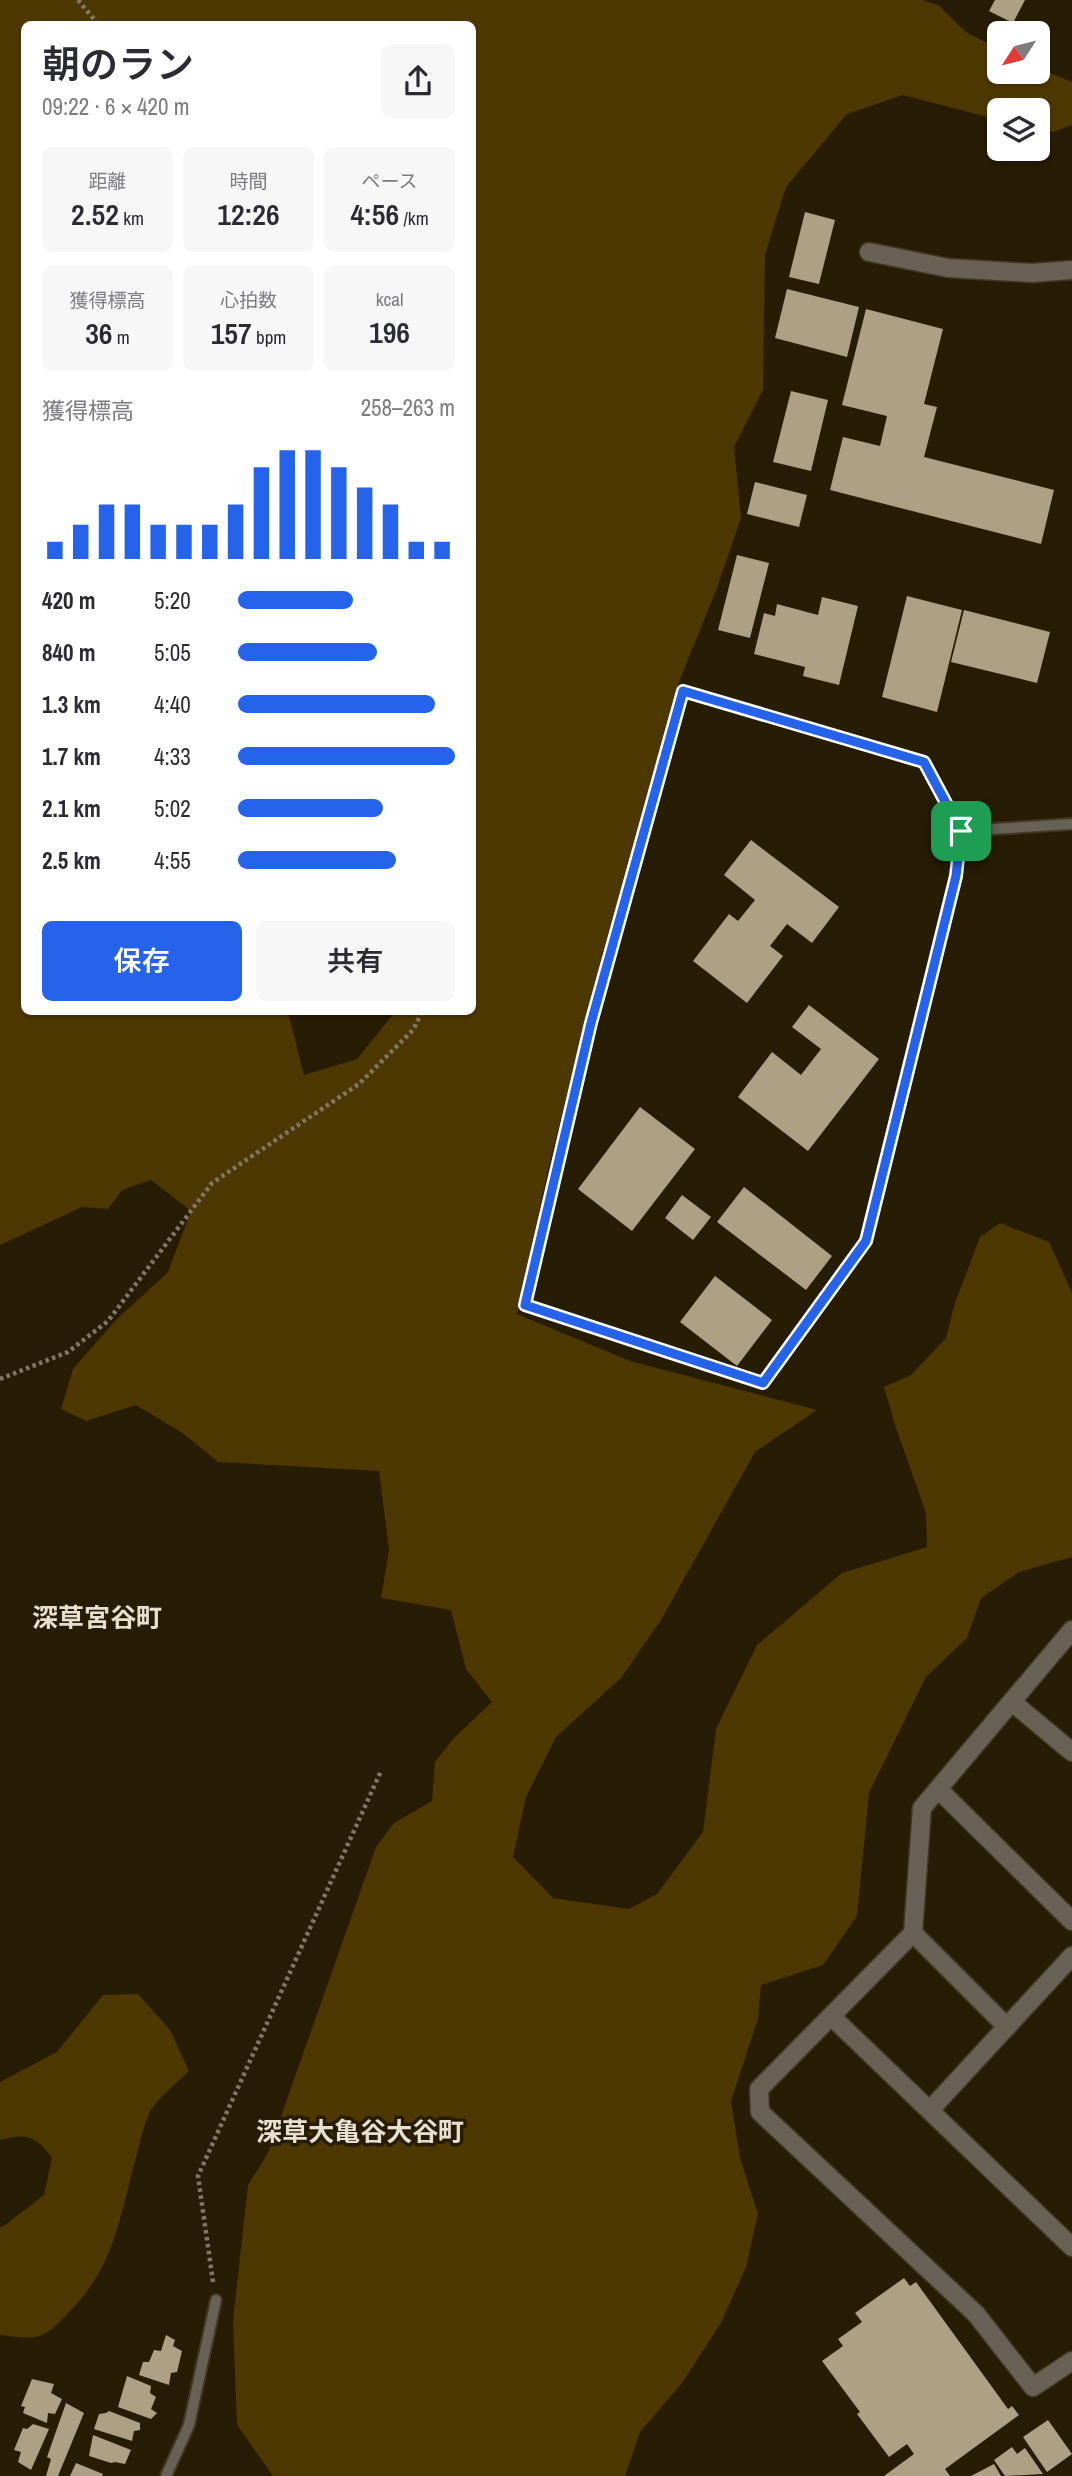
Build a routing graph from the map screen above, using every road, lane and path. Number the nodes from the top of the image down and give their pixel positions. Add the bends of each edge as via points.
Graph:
1 (78, 0) edge
2 (96, 21) edge
3 (869, 252) dead end
4 (1072, 270) edge
5 (1072, 824) edge
6 (961, 831) junction
7 (420, 1015) edge
8 (0, 1379) edge
9 (1072, 1630) edge
10 (1012, 1702) junction
11 (1072, 1752) edge
12 (382, 1771) dead end
13 (938, 1789) junction
14 (1072, 1921) edge
15 (913, 1933) junction
16 (1072, 1956) edge
17 (831, 2016) junction
18 (1007, 2027) junction
19 (929, 2110) junction
20 (1072, 2247) edge
21 (216, 2300) joint
22 (1072, 2361) edge
23 (166, 2476) edge

1 - 2 path
3 - 4 street via 948,268 1032,273
5 - 6 lane
6 - 6 lane via 956,876 866,1241 763,1383 525,1305 591,1023 683,691 924,762
7 - 8 path via 413,1030 359,1084 212,1183 108,1321 68,1352
9 - 10 street
10 - 11 street
10 - 13 street
12 - 21 path via 198,2176
13 - 14 street
13 - 15 street via 922,1808
15 - 17 street
15 - 18 street
16 - 18 street
17 - 19 street
17 - 22 street via 759,2089 760,2112 976,2314 1033,2387
18 - 19 street
19 - 20 street
21 - 23 lane via 189,2425

